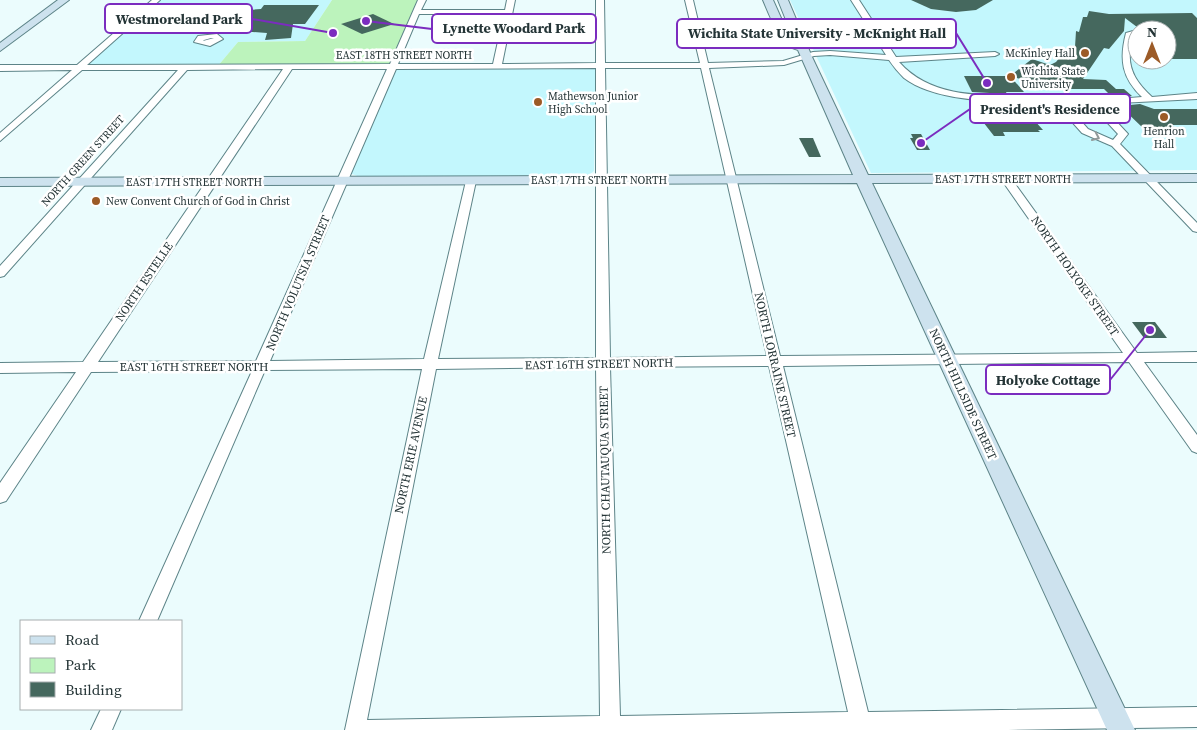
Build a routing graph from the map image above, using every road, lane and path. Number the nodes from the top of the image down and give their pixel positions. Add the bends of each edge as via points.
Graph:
1 (64, 0) edge
2 (156, 0) edge
3 (422, 0) edge
4 (511, 0) edge
5 (600, 0) edge
6 (689, 0) edge
7 (768, 0) edge
8 (783, 0) edge
9 (855, 0) edge
10 (418, 12) junction
11 (508, 12) junction
12 (1127, 46) edge
13 (0, 48) edge
14 (994, 54) dead end
15 (806, 57) junction
16 (893, 60) junction
17 (497, 66) junction
18 (602, 66) junction
19 (705, 66) junction
20 (185, 67) junction
21 (288, 67) junction
22 (393, 67) junction
23 (0, 68) edge
24 (80, 68) junction
25 (1197, 96) edge
26 (1057, 99) junction
27 (1149, 99) junction
28 (1092, 101) junction
29 (0, 138) edge
30 (1115, 144) junction
31 (1006, 178) junction
32 (1147, 178) junction
33 (1197, 178) edge
34 (864, 179) junction
35 (471, 180) junction
36 (602, 180) junction
37 (732, 180) junction
38 (342, 181) junction
39 (0, 182) edge
40 (81, 182) junction
41 (212, 182) junction
42 (1197, 230) edge
43 (0, 273) edge
44 (1197, 357) edge
45 (1133, 358) junction
46 (947, 361) junction
47 (774, 362) junction
48 (603, 364) junction
49 (430, 365) junction
50 (262, 366) junction
51 (0, 368) edge
52 (86, 368) junction
53 (1197, 447) edge
54 (0, 496) edge
55 (148, 620) edge
56 (111, 710) edge
57 (1197, 717) edge
58 (1117, 723) edge
59 (860, 725) edge
60 (610, 727) edge
61 (102, 730) edge
62 (355, 730) edge

1 - 13 street
2 - 24 street
3 - 10 street, NORTH VOLUTSIA STREET
4 - 11 street
5 - 18 street, NORTH CHAUTAUQUA STREET
6 - 19 street, NORTH LORRAINE STREET
7 - 15 main road, NORTH HILLSIDE STREET via 780,28
8 - 15 street, NORTH HILLSIDE STREET
9 - 16 street
10 - 11 street
10 - 22 street, NORTH VOLUTSIA STREET
11 - 17 street
12 - 27 street via 1126,69
14 - 16 street, EAST 18TH STREET NORTH
15 - 16 street, EAST 18TH STREET NORTH
15 - 19 street, EAST 18TH STREET NORTH via 784,63
15 - 34 street, NORTH HILLSIDE STREET
16 - 26 street via 907,76 926,86 954,94
17 - 18 street, EAST 18TH STREET NORTH
17 - 22 street, EAST 18TH STREET NORTH
18 - 19 street, EAST 18TH STREET NORTH
18 - 36 street, NORTH CHAUTAUQUA STREET
19 - 37 street, NORTH LORRAINE STREET
20 - 21 street, EAST 18TH STREET NORTH
20 - 24 street, EAST 18TH STREET NORTH
20 - 40 street, NORTH GREEN STREET
21 - 22 street, EAST 18TH STREET NORTH
21 - 41 street, NORTH ESTELLE
22 - 38 street, NORTH VOLUTSIA STREET
23 - 24 street, EAST 18TH STREET NORTH
24 - 29 street
25 - 27 street
26 - 28 street
26 -> 30 street via 1085,131
27 - 28 street
28 - 30 street via 1123,134
30 - 32 street
31 - 32 street, EAST 17TH STREET NORTH
31 - 34 street, EAST 17TH STREET NORTH
31 - 45 street, NORTH HOLYOKE STREET
32 - 33 street, EAST 17TH STREET NORTH
32 - 42 street
34 - 37 street, EAST 17TH STREET NORTH
34 - 46 street, NORTH HILLSIDE STREET
35 - 36 street, EAST 17TH STREET NORTH
35 - 38 street, EAST 17TH STREET NORTH
35 - 49 street, NORTH ERIE AVENUE
36 - 37 street, EAST 17TH STREET NORTH
36 - 48 street, NORTH CHAUTAUQUA STREET
37 - 47 street, NORTH LORRAINE STREET
38 - 41 street, EAST 17TH STREET NORTH
38 - 50 street, NORTH VOLUTSIA STREET
39 - 40 street, EAST 17TH STREET NORTH
40 - 41 street, EAST 17TH STREET NORTH
40 - 43 street, NORTH GREEN STREET
41 - 52 street, NORTH ESTELLE
44 - 45 street, EAST 16TH STREET NORTH
45 - 46 street, EAST 16TH STREET NORTH
45 - 53 street, NORTH HOLYOKE STREET
46 - 47 street, EAST 16TH STREET NORTH
46 - 58 street, NORTH HILLSIDE STREET
47 - 48 street, EAST 16TH STREET NORTH
47 - 59 street, NORTH LORRAINE STREET
48 - 49 street, EAST 16TH STREET NORTH
48 - 60 street, NORTH CHAUTAUQUA STREET
49 - 50 street, EAST 16TH STREET NORTH
49 - 62 street, NORTH ERIE AVENUE
50 - 52 street, EAST 16TH STREET NORTH
50 - 55 street, NORTH VOLUTSIA STREET
51 - 52 street, EAST 16TH STREET NORTH
52 - 54 street, NORTH ESTELLE
56 - 61 street
57 - 58 street
58 - 59 street
59 - 60 street
60 - 62 street

